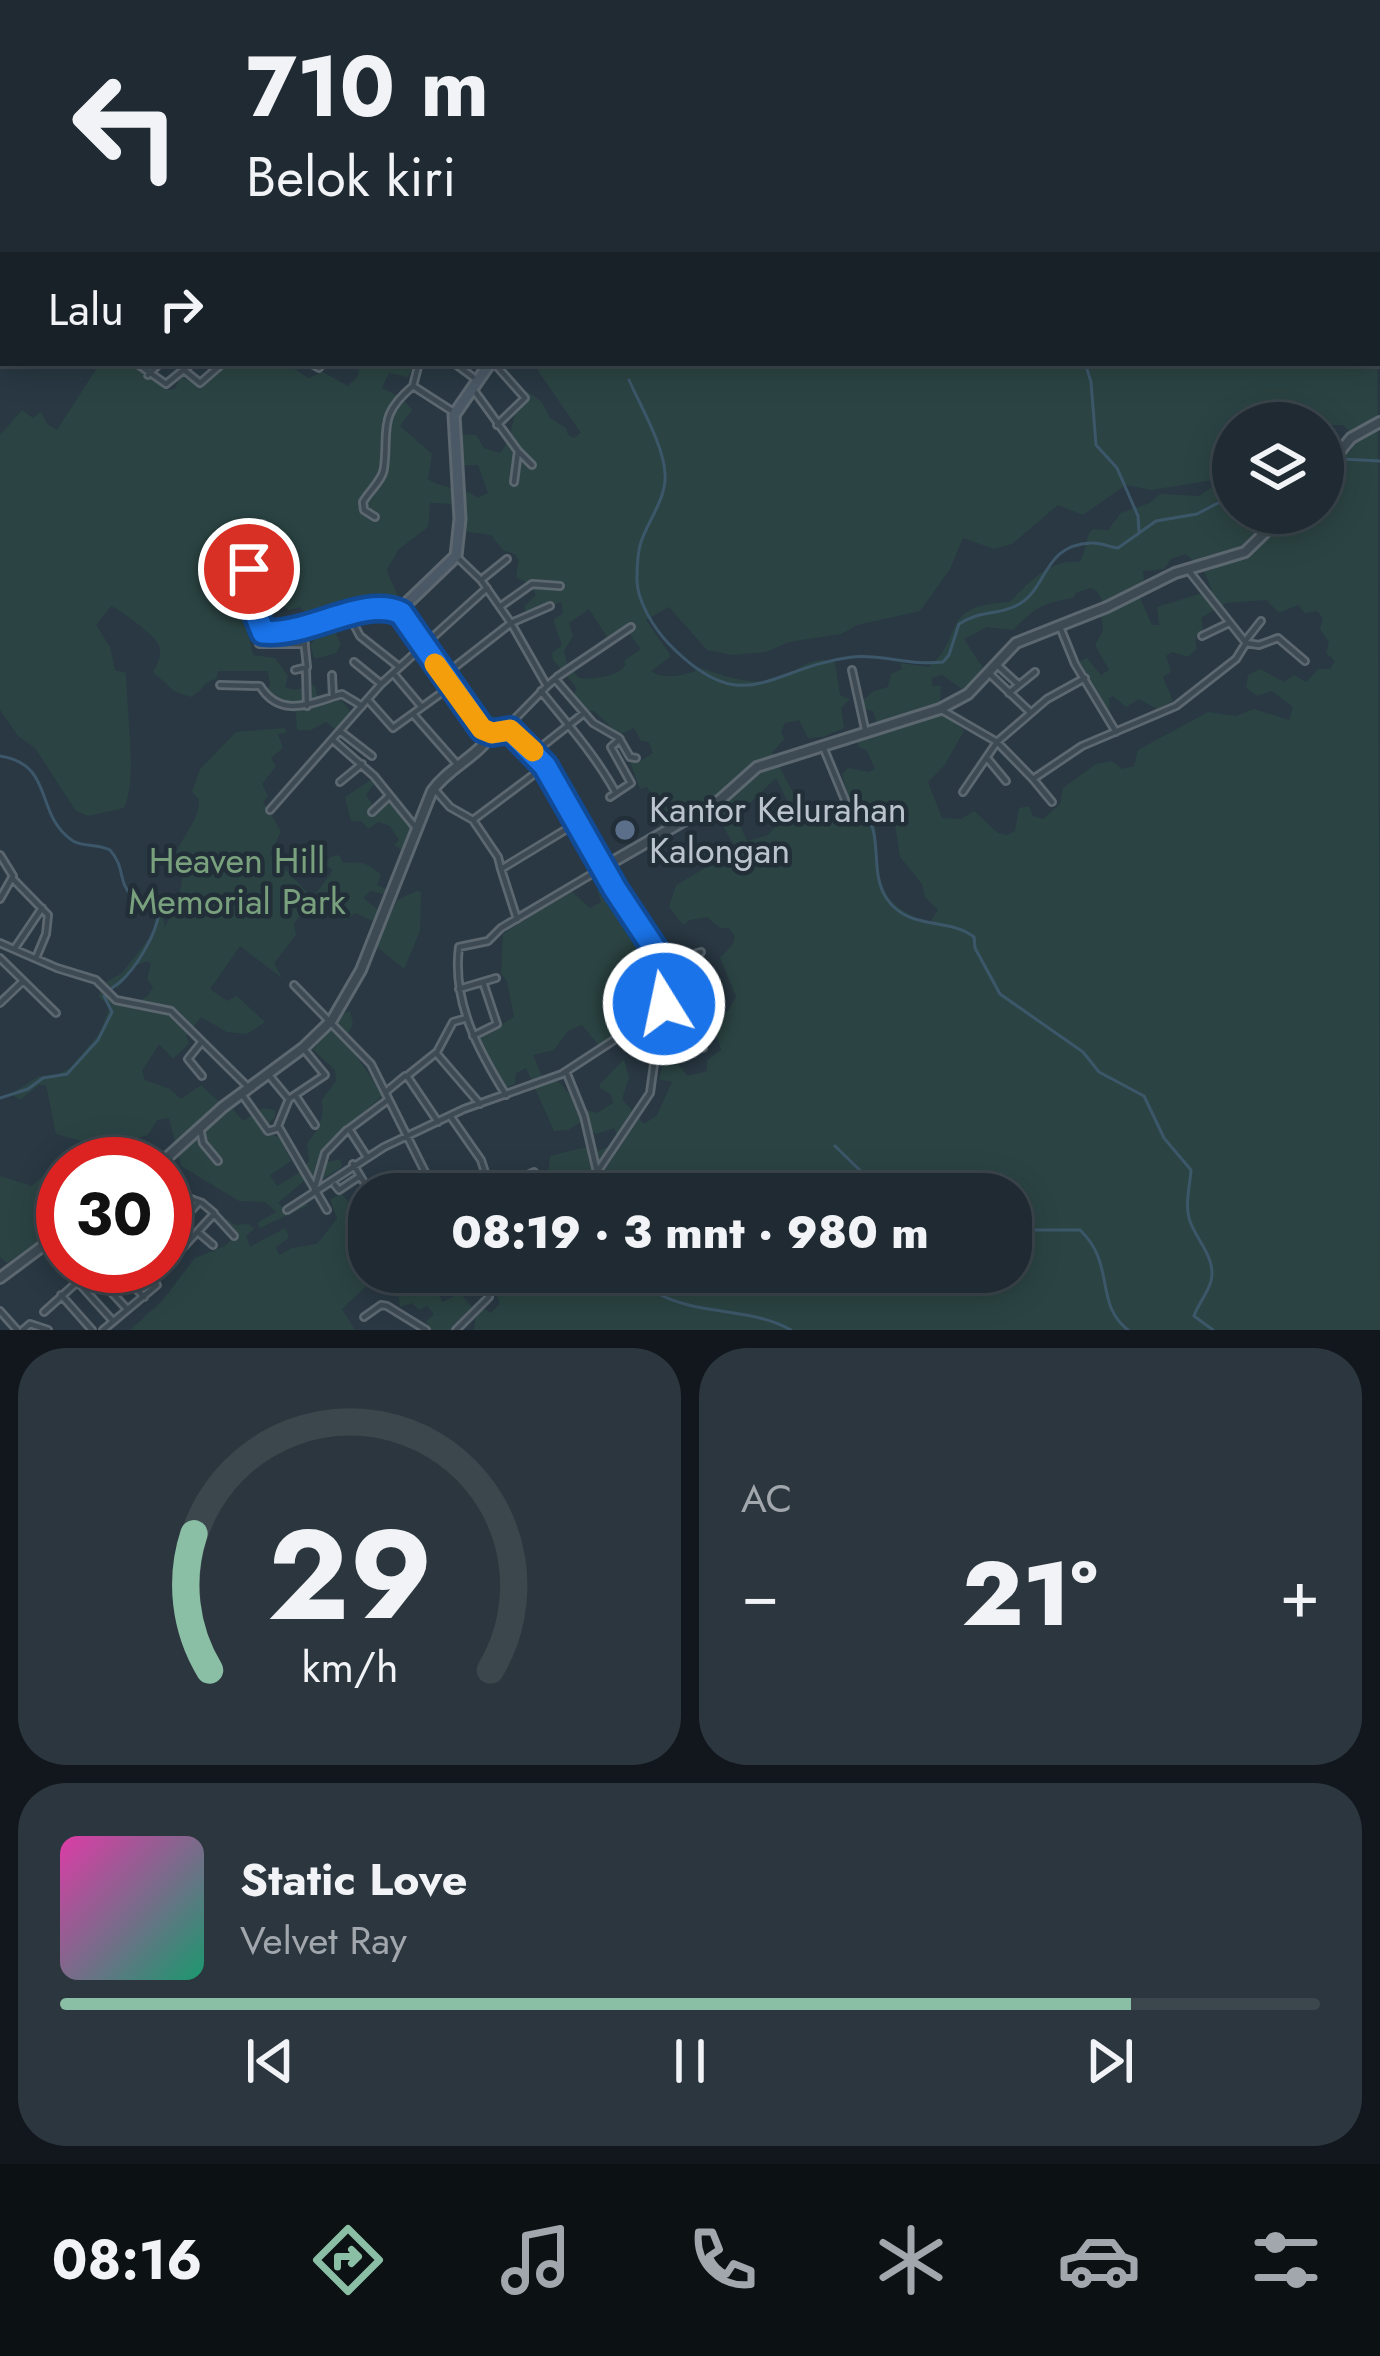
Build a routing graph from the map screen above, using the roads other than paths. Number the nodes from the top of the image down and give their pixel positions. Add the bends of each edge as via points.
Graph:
1 (139, 366) edge
2 (157, 366) edge
3 (188, 366) edge
4 (190, 366) edge
5 (220, 366) edge
6 (417, 366) edge
7 (457, 366) edge
8 (490, 366) edge
9 (495, 366) edge
10 (148, 375) junction
11 (475, 384) junction
12 (413, 386) junction
13 (455, 413) junction
14 (1380, 422) edge
15 (497, 425) junction
16 (1344, 447) edge
17 (518, 451) junction
18 (532, 464) dead end
19 (514, 482) dead end
20 (376, 517) dead end
21 (262, 524) dead end
22 (1264, 534) edge
23 (456, 556) junction
24 (507, 559) dead end
25 (1187, 569) junction
26 (481, 580) junction
27 (560, 586) dead end
28 (487, 588) junction
29 (500, 607) junction
30 (550, 607) dead end
31 (401, 613) junction
32 (350, 615) junction
33 (1261, 621) dead end
34 (511, 623) junction
35 (1230, 623) junction
36 (632, 626) dead end
37 (1060, 627) junction
38 (303, 629) junction
39 (1202, 636) dead end
40 (1246, 641) junction
41 (259, 644) dead end
42 (305, 644) junction
43 (422, 645) junction
44 (1305, 661) dead end
45 (354, 662) dead end
46 (995, 662) junction
47 (400, 667) junction
48 (306, 668) junction
49 (295, 670) dead end
50 (853, 670) dead end
51 (986, 671) junction
52 (1035, 672) dead end
53 (393, 673) junction
54 (332, 675) dead end
55 (443, 675) junction
56 (1085, 678) junction
57 (555, 679) junction
58 (381, 684) junction
59 (1018, 684) junction
60 (220, 685) dead end
61 (451, 686) junction
62 (544, 688) junction
63 (1010, 693) junction
64 (333, 696) junction
65 (365, 703) junction
66 (307, 706) junction
67 (422, 707) junction
68 (940, 709) junction
69 (1030, 712) junction
70 (584, 713) junction
71 (413, 714) junction
72 (569, 726) junction
73 (505, 730) junction
74 (866, 730) junction
75 (341, 732) junction
76 (1116, 732) junction
77 (492, 733) junction
78 (333, 740) junction
79 (620, 740) junction
80 (997, 742) junction
81 (822, 743) junction
82 (534, 752) junction
83 (372, 756) dead end
84 (635, 758) dead end
85 (987, 758) junction
86 (362, 764) junction
87 (457, 764) junction
88 (545, 766) junction
89 (1034, 779) junction
90 (1006, 781) dead end
91 (340, 782) dead end
92 (434, 788) junction
93 (963, 792) dead end
94 (388, 797) junction
95 (1052, 802) dead end
96 (270, 810) dead end
97 (372, 812) dead end
98 (850, 812) dead end
99 (473, 820) junction
100 (578, 823) junction
101 (416, 828) junction
102 (0, 855) edge
103 (602, 868) junction
104 (501, 869) junction
105 (13, 879) junction
106 (0, 899) edge
107 (42, 908) junction
108 (518, 919) junction
109 (0, 943) edge
110 (11, 949) junction
111 (701, 952) dead end
112 (0, 957) edge
113 (36, 958) junction
114 (664, 963) junction
115 (496, 978) dead end
116 (23, 981) junction
117 (483, 982) junction
118 (295, 985) dead end
119 (459, 989) junction
120 (0, 1003) edge
121 (56, 1012) dead end
122 (467, 1018) junction
123 (332, 1020) junction
124 (661, 1022) junction
125 (472, 1036) junction
126 (201, 1043) junction
127 (303, 1048) junction
128 (703, 1048) dead end
129 (436, 1053) junction
130 (566, 1072) junction
131 (268, 1074) junction
132 (202, 1076) dead end
133 (407, 1076) junction
134 (244, 1090) junction
135 (387, 1091) junction
136 (506, 1095) junction
137 (292, 1097) junction
138 (388, 1100) junction
139 (480, 1104) junction
140 (450, 1116) junction
141 (437, 1122) junction
142 (315, 1125) dead end
143 (200, 1128) junction
144 (279, 1128) junction
145 (349, 1129) junction
146 (408, 1136) junction
147 (190, 1137) edge
148 (367, 1157) junction
149 (218, 1161) dead end
150 (352, 1164) junction
151 (358, 1173) edge
152 (426, 1173) edge
153 (486, 1173) edge
154 (348, 1184) edge
155 (335, 1185) dead end
156 (314, 1191) junction
157 (192, 1199) edge
158 (199, 1202) junction
159 (192, 1210) edge
160 (287, 1210) dead end
161 (327, 1210) dead end
162 (214, 1214) junction
163 (199, 1232) junction
164 (234, 1236) dead end
165 (192, 1238) edge
166 (213, 1245) dead end
167 (36, 1251) edge
168 (0, 1278) edge
169 (87, 1293) edge
170 (114, 1293) edge
171 (140, 1293) edge
172 (148, 1293) edge
173 (486, 1293) edge
174 (61, 1295) joint
175 (144, 1297) junction
176 (128, 1310) junction
177 (0, 1312) edge
178 (44, 1312) dead end
179 (364, 1317) dead end
180 (113, 1322) junction
181 (20, 1330) edge
182 (48, 1330) edge
183 (92, 1330) edge
184 (103, 1330) edge
185 (426, 1330) edge
186 (456, 1330) edge

1 - 10 street
2 - 10 street
3 - 10 street via 166,384
4 - 5 street via 200,383
6 - 12 street
7 - 11 street
8 - 11 main road
9 - 15 street via 525,398
11 - 13 main road
11 - 15 street
12 - 13 street
12 - 20 street via 389,417 384,471 363,502
13 - 23 main road
14 - 16 street
15 - 17 street
17 - 18 street
17 - 19 street
21 - 38 street via 247,544 261,629
22 - 25 street via 1245,552
23 - 26 street
23 - 31 main road
24 - 26 street
25 - 35 street
25 - 37 street
26 - 28 street
27 - 29 street via 532,584
28 - 29 street
28 - 43 street
29 - 34 street
30 - 34 street
31 - 32 street
31 - 43 main road
32 - 38 street
32 - 47 street via 360,636
33 - 40 street
34 - 55 street
34 - 62 street
35 - 39 street
35 - 40 street
36 - 57 street
37 - 46 street via 1016,643
37 - 56 street
38 - 42 street
40 - 44 street via 1259,646 1278,638
40 - 76 street via 1188,698
41 - 42 street
42 - 48 street
43 - 47 street
43 - 55 main road
45 - 58 street
46 - 51 street
46 - 59 street
47 - 53 street
48 - 49 street
48 - 66 street
50 - 74 street
51 - 63 street
51 - 68 street via 963,698
52 - 59 street
53 - 58 street
53 - 67 street
54 - 64 street
55 - 61 main road
56 - 69 street
56 - 76 street
57 - 62 street
57 - 70 street
58 - 65 street
59 - 63 street
60 - 66 street via 260,686 281,704
61 - 67 street
61 - 77 main road
62 - 72 street
62 - 73 street
63 - 69 street
64 - 65 street
64 - 66 street
65 - 71 street via 392,728
65 - 75 street
67 - 71 street
68 - 74 street
68 - 80 street
69 - 80 street
70 - 72 street
70 - 79 street
71 - 87 street
72 - 79 street via 597,757 614,795 631,783 611,747
72 - 82 street
73 - 77 main road
73 - 82 main road
74 - 81 street
75 - 78 street
75 - 83 street
76 - 89 street
77 - 87 street
78 - 86 street
78 - 96 street
79 - 84 street
80 - 85 street
80 - 89 street
81 - 98 street
81 - 103 street via 757,766 719,800
82 - 88 main road
85 - 90 street
85 - 93 street
86 - 91 street
86 - 94 street
87 - 92 street
88 - 99 street
88 - 100 main road
89 - 95 street
92 - 99 street
92 - 101 street
94 - 97 street
94 - 101 street
99 - 104 street
100 - 103 main road
100 - 104 street
101 - 123 street via 361,970
102 - 105 street
103 - 108 street
103 - 114 street
104 - 108 street
105 - 106 street
105 - 107 street
107 - 110 street
107 - 113 street via 49,924
108 - 119 street via 488,941 459,947
109 - 110 street
110 - 112 street
110 - 113 street
111 - 114 street
112 - 116 street
113 - 126 street via 87,976 119,1001 165,1007
114 - 124 street
115 - 117 street
116 - 120 street
116 - 121 street
117 - 119 street
117 - 125 street via 497,1025
118 - 123 street
119 - 122 street
122 - 125 street
122 - 129 street via 454,1022
123 - 127 street
123 - 135 street
124 - 128 street via 688,1025
124 - 130 street via 640,1023
124 - 130 street via 650,1093 597,1172
125 - 136 street
126 - 132 street via 188,1059
126 - 134 street
127 - 131 street
127 - 137 street via 325,1075
129 - 133 street
129 - 139 street
130 - 136 street
131 - 134 street
131 - 137 street
133 - 135 street
133 - 141 street
134 - 143 street
134 - 144 street via 268,1130
135 - 138 street
136 - 139 street
137 - 142 street
137 - 144 street
138 - 145 street
138 - 146 street
139 - 140 street
140 - 141 street
140 - 153 street
141 - 146 street
143 - 147 street
143 - 149 street
144 - 156 street
145 - 148 street
145 - 156 street via 327,1149
146 - 148 street
146 - 152 street
148 - 150 street
150 - 151 street
150 - 156 street
154 - 155 street
156 - 160 street
156 - 161 street
157 - 158 street
158 - 159 street
158 - 162 street
162 - 163 street
162 - 164 street
163 - 165 street
163 - 166 street
167 - 168 street
169 - 180 street
170 - 176 street
171 - 175 street
172 - 175 street
173 - 186 street
174 - 178 street
174 - 183 street
175 - 176 street
176 - 180 street
177 - 181 street
179 - 185 street via 381,1304
180 - 184 street
181 - 182 street

